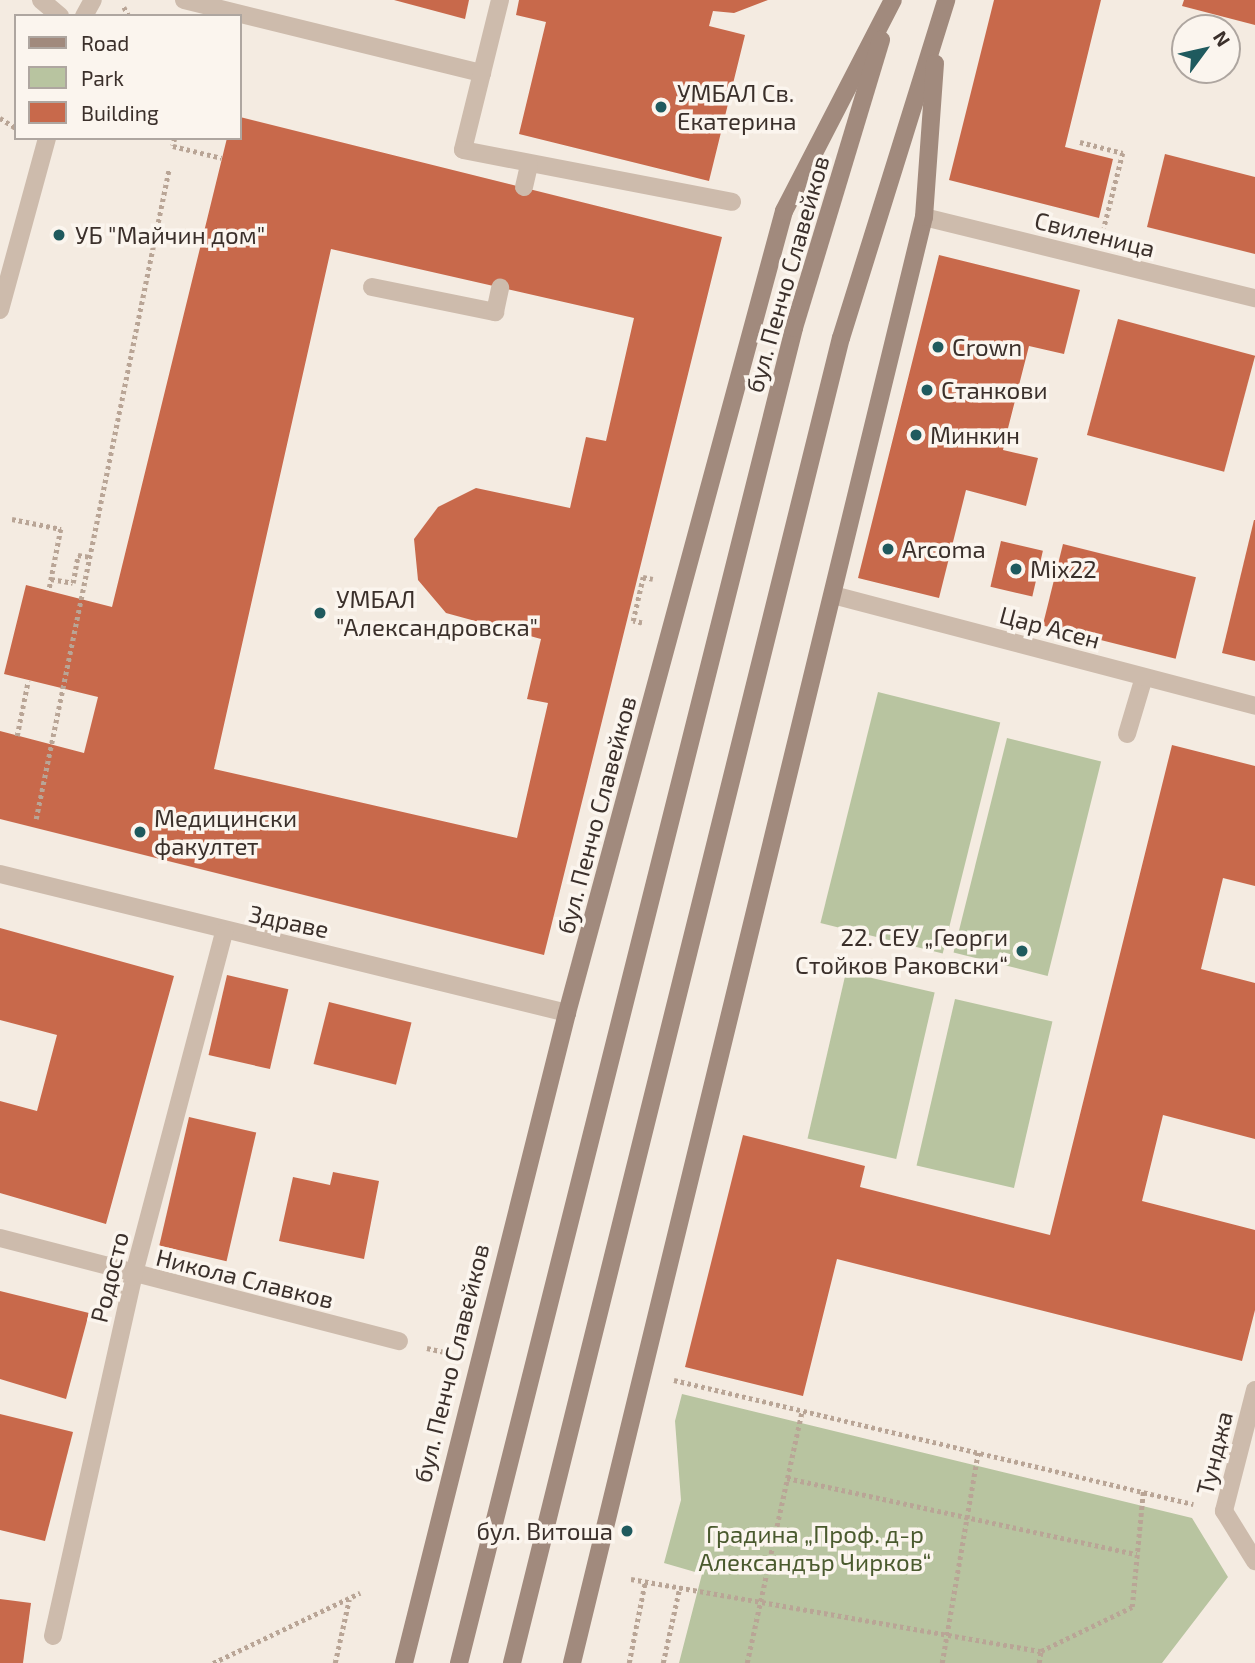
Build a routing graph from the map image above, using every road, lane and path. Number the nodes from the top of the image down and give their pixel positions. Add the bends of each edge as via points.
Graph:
1 (40, 0) edge
2 (184, 0) edge
3 (500, 0) edge
4 (893, 0) edge
5 (946, 0) edge
6 (58, 14) edge
7 (241, 14) edge
8 (242, 14) edge
9 (937, 31) junction
10 (482, 73) junction
11 (46, 140) edge
12 (174, 140) edge
13 (1080, 142) dead end
14 (222, 158) dead end
15 (529, 166) junction
16 (169, 169) dead end
17 (524, 187) dead end
18 (732, 202) dead end
19 (924, 217) junction
20 (1096, 260) junction
21 (372, 287) dead end
22 (500, 288) dead end
23 (1255, 298) edge
24 (0, 310) edge
25 (12, 519) dead end
26 (90, 557) junction
27 (51, 579) junction
28 (653, 579) dead end
29 (49, 591) dead end
30 (833, 595) junction
31 (633, 621) dead end
32 (1144, 677) junction
33 (29, 681) dead end
34 (1255, 706) edge
35 (1128, 734) dead end
36 (17, 736) dead end
37 (36, 819) dead end
38 (0, 874) edge
39 (224, 932) junction
40 (567, 1013) junction
41 (0, 1238) edge
42 (133, 1277) junction
43 (399, 1341) joint
44 (477, 1360) junction
45 (660, 1377) dead end
46 (1255, 1390) edge
47 (803, 1411) junction
48 (978, 1452) junction
49 (787, 1478) junction
50 (1143, 1492) junction
51 (1224, 1511) junction
52 (967, 1517) junction
53 (1137, 1554) junction
54 (1255, 1561) edge
55 (631, 1579) dead end
56 (645, 1582) junction
57 (679, 1590) junction
58 (360, 1593) dead end
59 (349, 1599) junction
60 (760, 1604) junction
61 (947, 1633) junction
62 (53, 1636) dead end
63 (1041, 1651) junction
64 (213, 1663) edge
65 (335, 1663) edge
66 (404, 1663) edge
67 (459, 1663) edge
68 (512, 1663) edge
69 (572, 1663) edge
70 (629, 1663) edge
71 (663, 1663) edge
72 (747, 1663) edge
73 (942, 1663) edge
74 (1039, 1663) edge

1 - 6 street
2 - 7 street
3 - 10 street
4 - 40 main road, бул. Пенчо Славейков via 784,211
4 - 67 main road, бул. Пенчо Славейков via 794,328
5 - 9 main road
8 - 10 street
9 - 19 main road
9 - 68 main road via 841,338
10 - 15 street via 463,150
11 - 24 street
12 - 14 path via 173,146
13 - 20 path via 1123,153
15 - 17 street
15 - 18 street
16 - 26 path
19 - 20 street, Свиленица
19 - 30 main road
20 - 23 street, Свиленица
21 - 22 street via 495,312
25 - 27 path via 61,529
26 - 27 path via 78,555 73,583
26 - 37 path
27 - 29 path
28 - 31 path via 643,577
30 - 32 street, Цар Асен
30 - 69 main road
32 - 34 street, Цар Асен
32 - 35 street
33 - 36 path
38 - 39 street, Здраве
39 - 40 street, Здраве
39 - 42 street, Родосто
40 - 44 main road, бул. Пенчо Славейков
41 - 42 street, Никола Славков
42 - 43 street, Никола Славков
42 - 62 street, Родосто
43 - 44 path
44 - 66 main road, бул. Пенчо Славейков
45 - 47 path
46 - 51 street, Тунджа
47 - 48 path
47 - 49 path
48 - 50 path
48 - 52 path
49 - 52 path
49 - 60 path
50 - 51 path
50 - 53 path
51 - 54 street, Тунджа
52 - 53 path
52 - 61 path
53 - 63 path via 1132,1607
55 - 56 path
56 - 57 path
56 - 70 path
57 - 60 path
57 - 71 path
58 - 59 path
59 - 64 path
59 - 65 path
60 - 61 path
60 - 72 path
61 - 63 path
61 - 73 path
63 - 74 path

